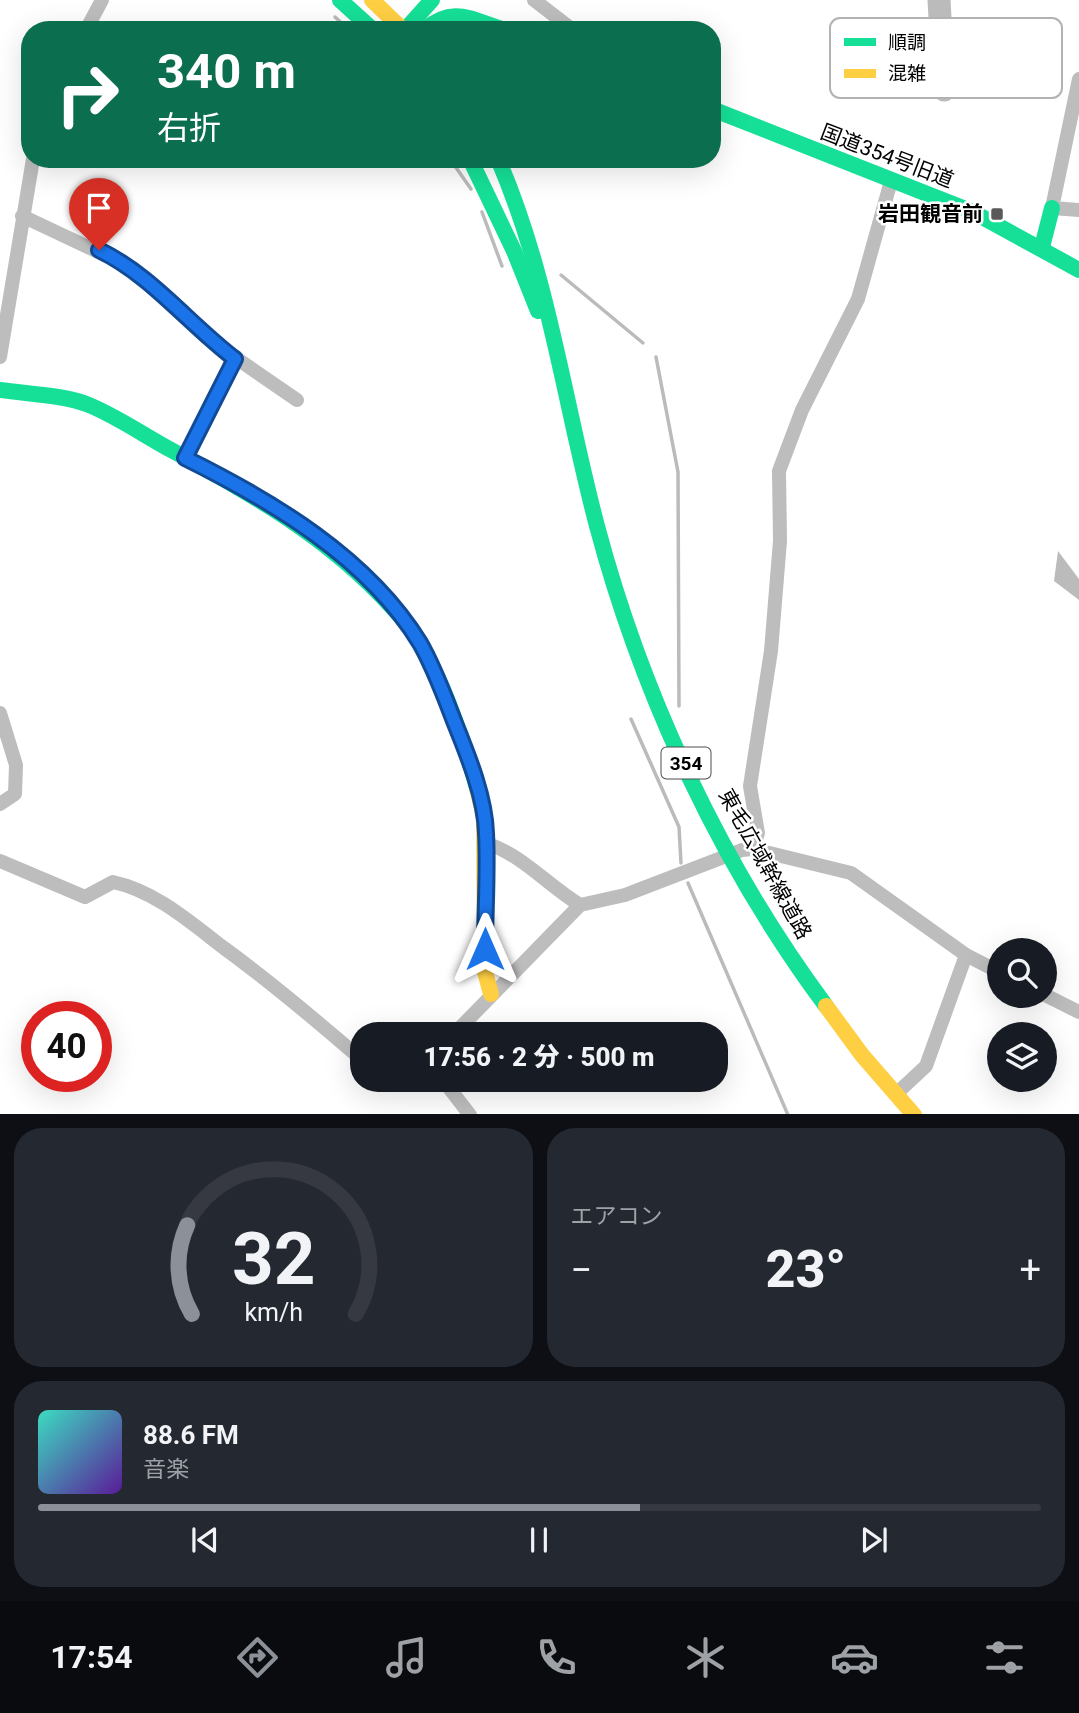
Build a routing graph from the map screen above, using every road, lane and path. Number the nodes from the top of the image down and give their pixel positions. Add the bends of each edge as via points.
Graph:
1 (102, 0) edge
2 (340, 0) edge
3 (372, 0) edge
4 (432, 0) edge
5 (444, 0) edge
6 (534, 0) edge
7 (91, 21) edge
8 (363, 21) edge
9 (394, 21) edge
10 (412, 21) edge
11 (433, 21) edge
12 (476, 21) edge
13 (495, 21) edge
14 (561, 21) edge
15 (1079, 79) edge
16 (721, 113) edge
17 (31, 168) edge
18 (474, 168) edge
19 (502, 168) edge
20 (891, 181) junction
21 (1052, 208) junction
22 (1079, 210) edge
23 (22, 216) junction
24 (1042, 247) junction
25 (1079, 270) edge
26 (0, 357) edge
27 (235, 359) junction
28 (559, 364) junction
29 (0, 390) edge
30 (298, 400) dead end
31 (185, 458) junction
32 (0, 713) edge
33 (0, 804) edge
34 (486, 843) junction
35 (753, 849) junction
36 (732, 853) junction
37 (0, 862) edge
38 (580, 905) junction
39 (965, 956) junction
40 (987, 966) edge
41 (491, 994) junction
42 (1057, 1001) edge
43 (1079, 1012) edge
44 (465, 1022) edge
45 (350, 1050) edge
46 (452, 1092) edge
47 (896, 1094) junction
48 (906, 1112) edge
49 (469, 1114) edge

1 - 7 street
2 - 8 main road
3 - 9 main road
4 - 10 main road
5 - 13 main road
6 - 14 street
11 - 12 main road via 452,14
15 - 21 street
16 - 20 main road, 国道354号旧道
17 - 23 street
18 - 28 main road, 東毛広域幹線道路 / 354 via 514,251
19 - 28 main road, 東毛広域幹線道路 / 354 via 533,246
20 - 24 main road, 国道354号旧道 via 973,212
20 - 35 street via 858,299 802,410 779,471 780,541 771,651 750,786 758,833
21 - 22 street
21 - 24 main road
23 - 26 street
23 - 27 street via 128,266
24 - 25 main road, 国道354号旧道
27 - 30 street
27 - 31 street
28 - 36 main road, 東毛広域幹線道路 / 354 via 618,598 669,728
29 - 31 main road via 87,404
31 - 34 main road via 317,536 407,625 437,678 465,750 484,817
32 - 33 street via 17,776 15,794
34 - 38 street via 530,865 555,890
34 - 41 main road via 485,972
35 - 36 street
35 - 39 street via 850,873
36 - 38 street via 625,895
36 - 47 main road, 東毛広域幹線道路 / 354 via 807,981
37 - 45 street via 85,897 113,882 144,893 259,974
38 - 41 street
39 - 40 street
39 - 47 street via 926,1066
41 - 44 street
42 - 43 street
46 - 49 street
47 - 48 main road, 東毛広域幹線道路 / 354

